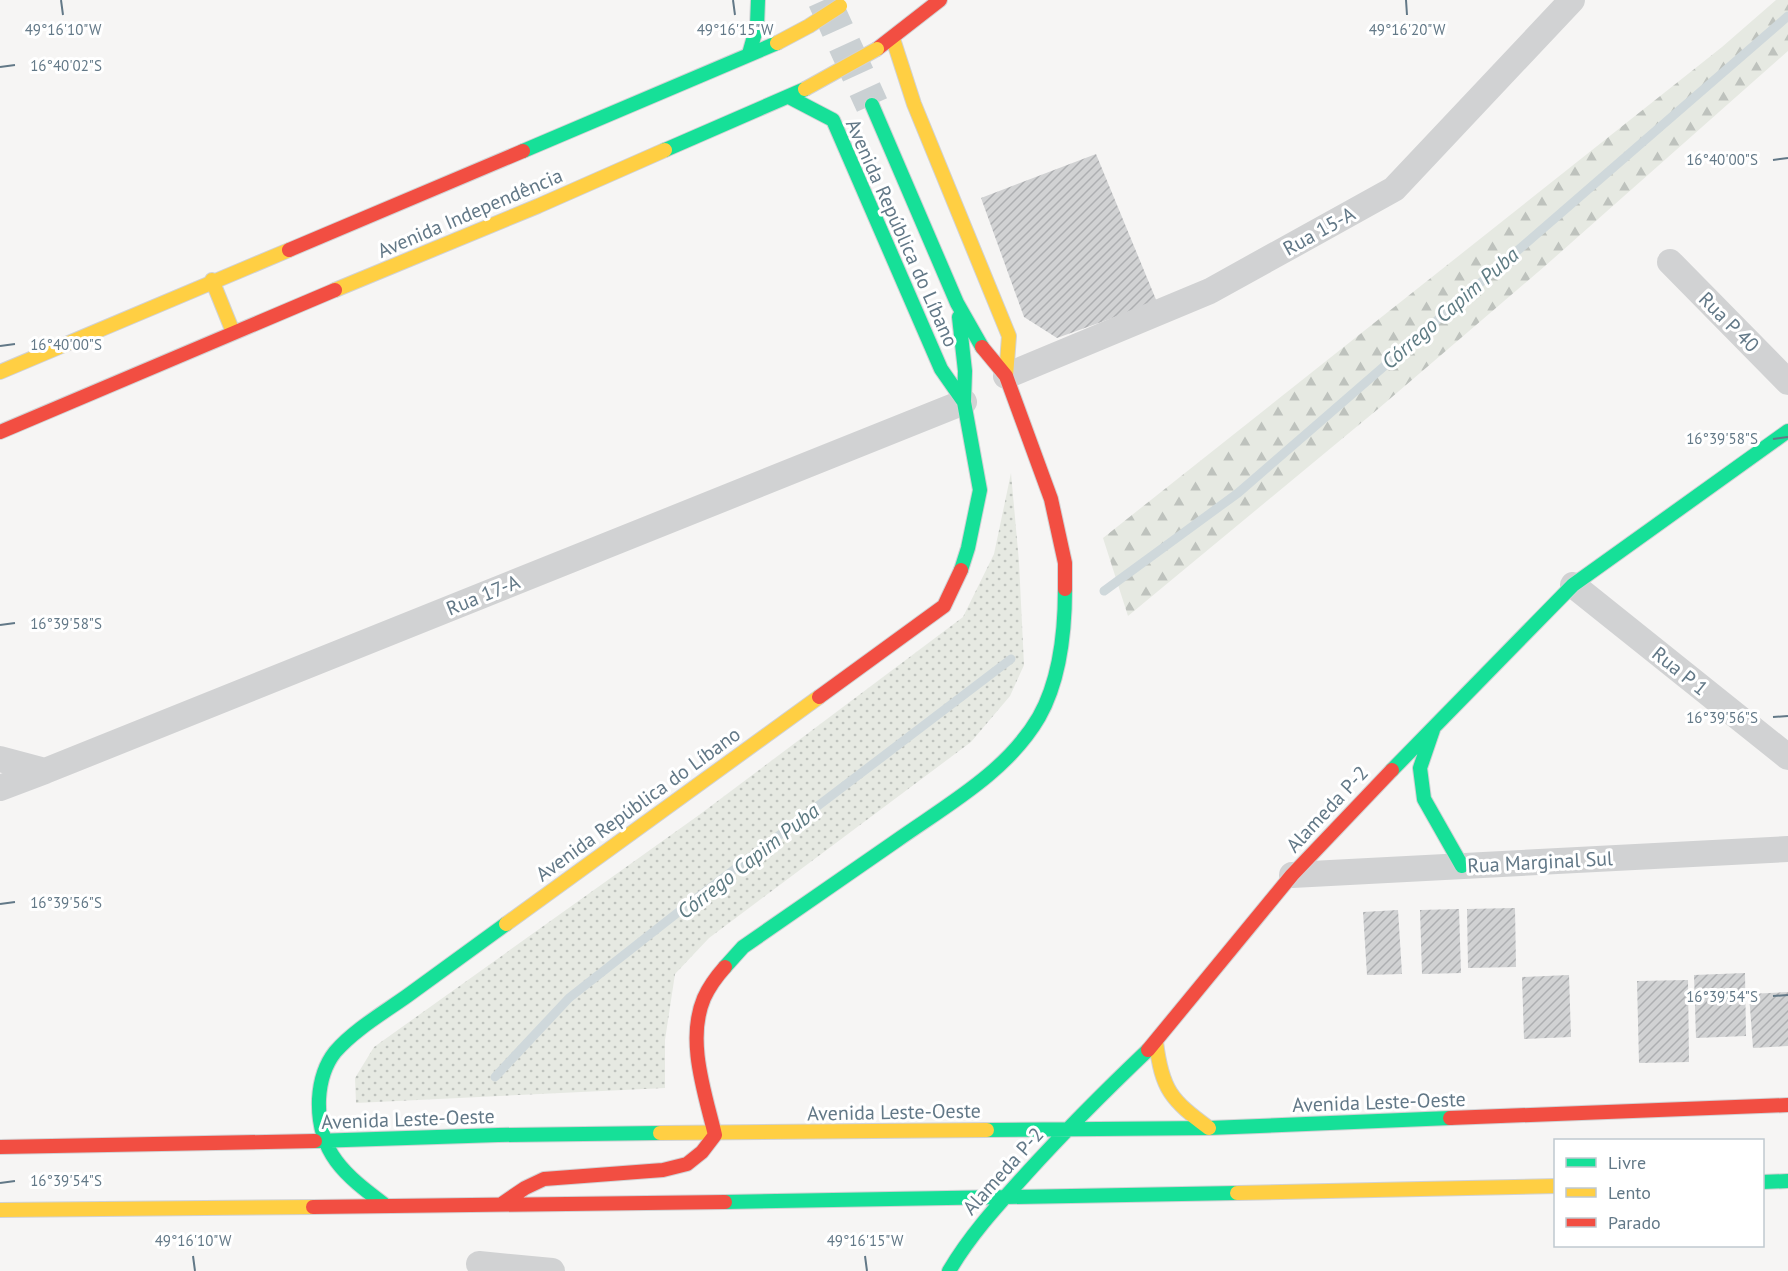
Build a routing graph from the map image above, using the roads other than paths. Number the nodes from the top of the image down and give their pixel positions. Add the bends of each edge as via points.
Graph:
1 (758, 0) edge
2 (940, 0) edge
3 (1572, 0) edge
4 (844, 3) edge
5 (893, 39) junction
6 (749, 54) junction
7 (789, 97) junction
8 (872, 105) tunnel mouth
9 (1670, 262) dead end
10 (212, 280) junction
11 (957, 303) junction
12 (233, 332) junction
13 (0, 372) edge
14 (1006, 376) junction
15 (1788, 382) edge
16 (964, 402) junction
17 (1788, 431) edge
18 (0, 432) edge
19 (1573, 585) junction
20 (1436, 724) junction
21 (1788, 757) edge
22 (0, 759) edge
23 (45, 771) junction
24 (0, 788) edge
25 (1788, 849) edge
26 (1462, 866) junction
27 (1292, 875) junction
28 (1156, 1042) junction
29 (1788, 1105) edge
30 (1209, 1128) junction
31 (1067, 1129) junction
32 (715, 1135) junction
33 (323, 1141) junction
34 (0, 1147) edge
35 (1788, 1181) edge
36 (1764, 1182) edge
37 (1554, 1186) edge
38 (1004, 1198) junction
39 (502, 1204) junction
40 (386, 1205) junction
41 (0, 1210) edge
42 (479, 1264) dead end
43 (552, 1271) edge
44 (949, 1271) edge

1 - 6 main road via 757,26
2 - 5 main road, Avenida Independência
3 - 14 street, Rua 15-A via 1394,189 1210,291
4 - 6 main road, Avenida Independência, bridge via 809,26
5 - 7 main road, Avenida Independência, bridge
5 - 14 main road, Avenida República do Líbano via 914,104 1010,336
6 - 10 main road, Avenida Independência
7 - 12 main road, Avenida Independência
7 - 16 main road, Avenida República do Líbano via 833,120 941,369
8 - 11 main road, Avenida República do Líbano
9 - 15 street, Rua P 40
10 - 12 main road
10 - 13 main road, Avenida Independência
11 - 14 main road, Avenida República do Líbano via 983,349
11 - 16 main road, Avenida República do Líbano via 965,371
12 - 18 main road, Avenida Independência
14 - 32 main road, Avenida República do Líbano via 1051,499 1065,563 1065,618 1054,680 1039,716 1016,748 976,785 743,947 718,974 703,1000 698,1026
16 - 23 street, Rua 17-A
16 - 33 main road, Avenida República do Líbano via 980,490 960,574 944,606 361,1029 331,1058 319,1088
17 - 19 main road, Alameda P-2
19 - 20 main road, Alameda P-2
19 - 21 street, Rua P 1
20 - 26 main road via 1420,768 1425,799
20 - 27 main road, Alameda P-2
22 - 23 street
23 - 24 street, Rua 17-A
25 - 26 street, Rua Marginal Sul
26 - 27 street, Rua Marginal Sul
27 - 28 main road, Alameda P-2
28 - 30 main road via 1162,1081 1170,1095
28 - 31 main road, Alameda P-2
29 - 30 main road, Avenida Leste-Oeste
30 - 31 main road, Avenida Leste-Oeste
31 - 32 main road, Avenida Leste-Oeste
31 - 38 main road, Alameda P-2
32 - 33 main road, Avenida Leste-Oeste
32 - 39 main road via 687,1164 663,1170 544,1179
33 - 34 main road, Avenida Leste-Oeste
33 - 40 main road, Avenida República do Líbano via 337,1165
35 - 36 main road
37 - 38 main road
38 - 39 main road
38 - 44 main road, Alameda P-2 via 967,1241
39 - 40 main road
40 - 41 main road
42 - 43 street

